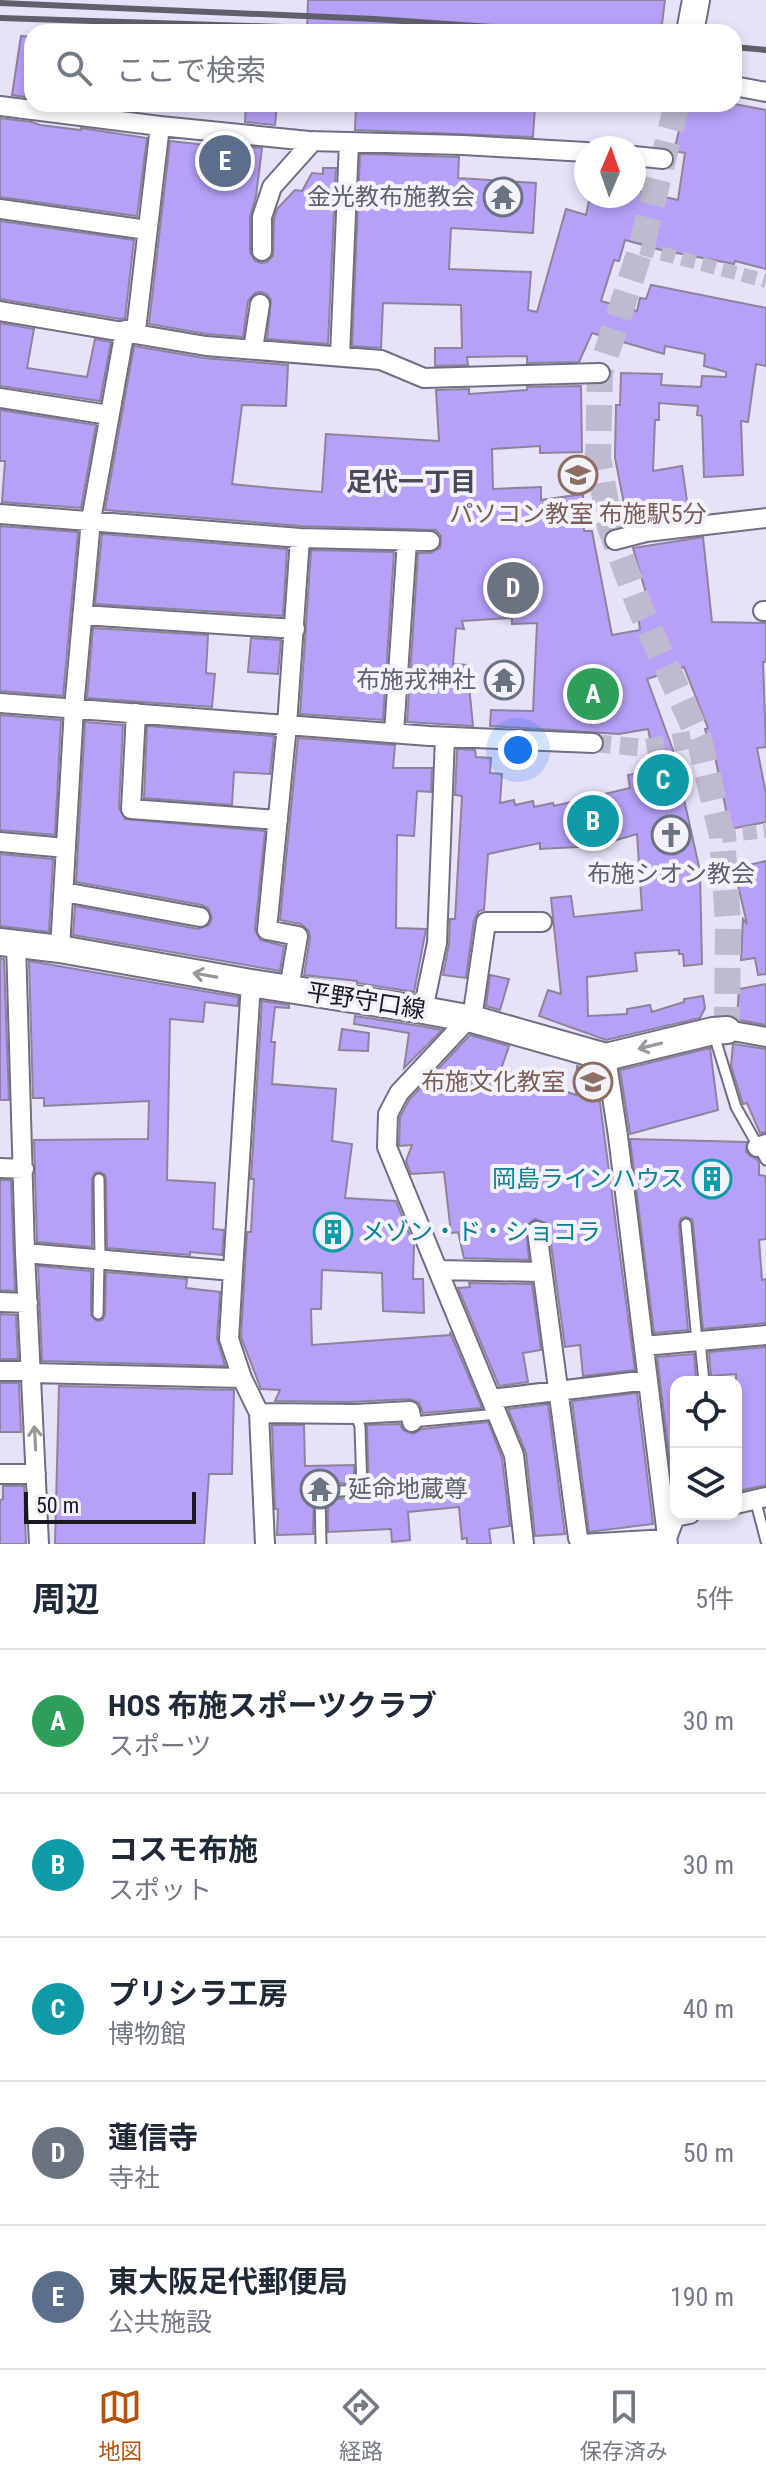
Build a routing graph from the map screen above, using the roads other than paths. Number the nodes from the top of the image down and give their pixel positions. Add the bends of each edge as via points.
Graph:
1 (696, 0) edge
2 (692, 24) edge
3 (742, 88) edge
4 (766, 92) edge
5 (0, 106) edge
6 (24, 109) edge
7 (48, 112) edge
8 (160, 126) junction
9 (313, 141) junction
10 (349, 142) junction
11 (574, 151) edge
12 (646, 157) edge
13 (663, 159) dead end
14 (0, 209) edge
15 (147, 230) junction
16 (262, 251) dead end
17 (260, 304) dead end
18 (0, 311) edge
19 (125, 330) junction
20 (253, 349) junction
21 (340, 356) junction
22 (600, 373) dead end
23 (0, 398) edge
24 (109, 415) junction
25 (0, 514) edge
26 (766, 518) edge
27 (91, 520) junction
28 (300, 538) junction
29 (615, 540) dead end
30 (407, 541) junction
31 (430, 541) dead end
32 (83, 615) junction
33 (295, 629) junction
34 (0, 703) edge
35 (74, 708) junction
36 (136, 713) junction
37 (287, 725) junction
38 (394, 733) junction
39 (445, 737) junction
40 (593, 743) tunnel mouth
41 (278, 820) junction
42 (0, 842) edge
43 (66, 848) junction
44 (64, 892) junction
45 (200, 917) dead end
46 (542, 922) dead end
47 (8, 942) edge
48 (60, 949) junction
49 (251, 983) junction
50 (289, 989) junction
51 (423, 1010) junction
52 (470, 1019) junction
53 (720, 1030) junction
54 (766, 1037) edge
55 (606, 1057) junction
56 (763, 1150) edge
57 (0, 1168) edge
58 (24, 1169) junction
59 (99, 1179) dead end
60 (686, 1224) dead end
61 (537, 1231) dead end
62 (25, 1253) junction
63 (100, 1260) junction
64 (438, 1270) junction
65 (233, 1271) junction
66 (542, 1272) junction
67 (0, 1302) edge
68 (28, 1303) junction
69 (98, 1314) dead end
70 (766, 1335) edge
71 (698, 1341) junction
72 (644, 1346) junction
73 (0, 1371) edge
74 (31, 1372) junction
75 (703, 1376) edge
76 (242, 1378) junction
77 (648, 1380) junction
78 (557, 1391) junction
79 (494, 1406) junction
80 (259, 1413) junction
81 (356, 1414) junction
82 (412, 1422) joint
83 (0, 1474) edge
84 (36, 1474) junction
85 (761, 1498) edge
86 (674, 1520) edge
87 (668, 1541) edge
88 (766, 1541) edge
89 (39, 1544) edge
90 (265, 1544) edge
91 (321, 1544) edge
92 (524, 1544) edge
93 (581, 1544) edge

1 - 2 main road
3 - 4 street
5 - 6 street
7 - 8 street
8 - 9 street
8 - 15 street
9 - 10 street
9 - 16 street via 272,187 262,217
10 - 11 street
10 - 21 street
12 - 13 street
14 - 15 street
15 - 19 street via 136,330
17 - 20 street
18 - 19 street
19 - 20 street
19 - 24 street
20 - 21 street
21 - 22 street via 381,360 424,378
23 - 24 street
24 - 27 street
25 - 27 street
26 - 29 street
27 - 28 street
27 - 32 street
28 - 30 street
28 - 33 street
30 - 31 street
30 - 38 street
32 - 33 street
32 - 35 street
33 - 37 street
34 - 35 street
35 - 36 street
35 - 43 street
36 - 37 street
36 - 41 street via 131,809
37 - 38 street
37 - 41 street
38 - 39 street
39 - 40 street
39 - 51 street via 437,943
41 - 50 street via 267,930 298,936
42 - 43 street
43 - 44 street
44 - 45 street
44 - 48 street
46 - 52 street via 486,922
47 - 48 main road, 平野守口線
47 - 58 street
49 -> 48 main road, 平野守口線
49 - 50 main road, 平野守口線
49 - 65 street
50 - 51 main road, 平野守口線
51 - 52 main road, 平野守口線
52 - 55 main road, 平野守口線
52 - 64 street via 399,1093 388,1114 387,1147
53 - 54 street
53 -> 55 main road, 平野守口線
53 - 56 lane via 736,1107
55 - 72 street
57 - 58 street
58 - 62 street
59 - 63 lane
60 - 71 lane
61 - 66 street
62 - 63 street
62 - 68 street
63 - 65 street
63 - 69 lane
64 - 66 street
64 - 79 street
65 - 76 street via 229,1339
66 - 78 street
67 - 68 street
68 - 74 street
70 - 71 street
71 - 72 street
71 - 75 lane
72 - 77 street
73 - 74 street
74 - 76 street
84 -> 74 street
76 - 80 street
77 - 78 street
77 - 87 street
78 - 79 street
78 - 93 street
79 - 82 lane
79 - 92 street via 514,1455
80 - 81 street
80 - 90 street
81 - 82 street via 410,1411
81 - 91 lane via 362,1490 320,1492
83 - 84 street
84 - 89 street
85 - 88 lane
86 - 87 street
87 - 93 street

